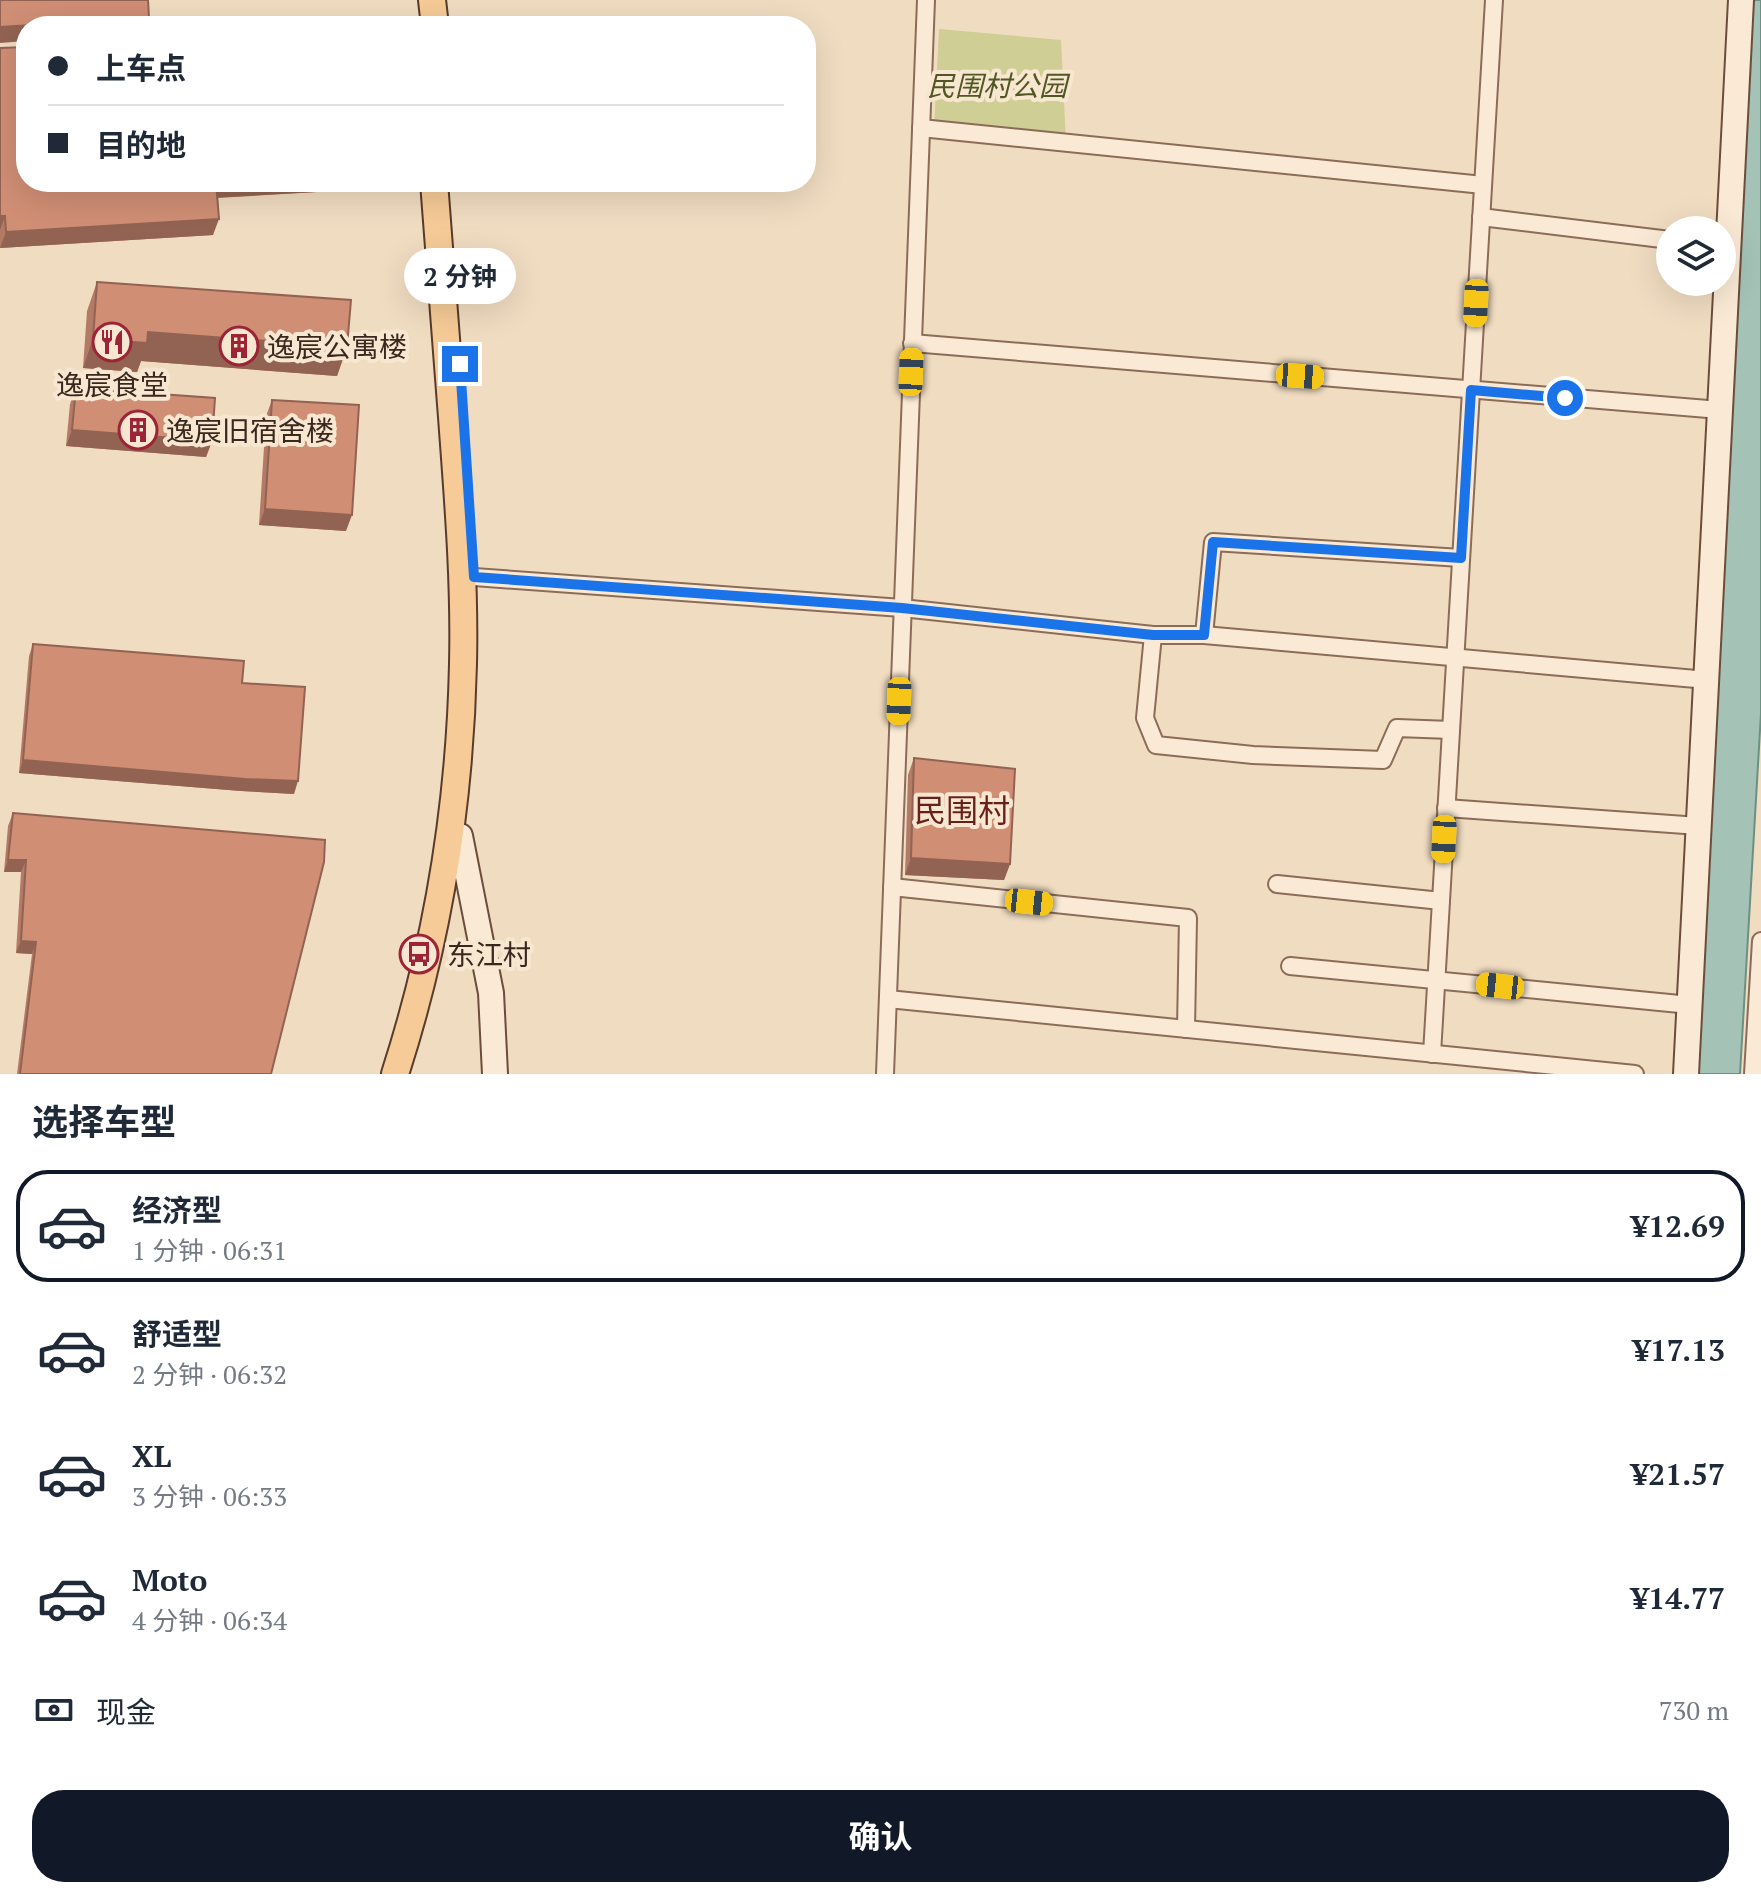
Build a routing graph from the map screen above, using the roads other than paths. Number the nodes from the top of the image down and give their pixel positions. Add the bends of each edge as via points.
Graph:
1 (926, 0) edge
2 (1494, 0) edge
3 (1741, 0) edge
4 (921, 128) junction
5 (1483, 185) junction
6 (435, 192) edge
7 (449, 192) edge
8 (1727, 216) edge
9 (1481, 217) junction
10 (1656, 238) edge
11 (1723, 296) edge
12 (912, 343) junction
13 (1471, 390) junction
14 (1720, 410) junction
15 (1461, 558) junction
16 (474, 577) junction
17 (902, 608) junction
18 (1153, 635) junction
19 (1204, 635) junction
20 (1455, 657) junction
21 (1707, 680) junction
22 (1451, 730) junction
23 (1446, 808) junction
24 (1699, 826) junction
25 (460, 836) junction
26 (1277, 884) dead end
27 (892, 887) junction
28 (1441, 901) junction
29 (1761, 941) edge
30 (1290, 966) dead end
31 (1436, 979) junction
32 (888, 999) junction
33 (1690, 1005) junction
34 (1186, 1029) junction
35 (1432, 1054) junction
36 (395, 1074) edge
37 (404, 1074) edge
38 (495, 1074) edge
39 (885, 1074) edge
40 (1635, 1074) edge
41 (1686, 1074) edge
42 (1753, 1074) edge

1 - 4 street
2 - 5 street
3 - 8 street
4 - 5 street
4 - 12 street
5 - 9 street
6 - 36 main road via 461,535 461,722 441,891
7 - 16 main road
9 - 10 street
9 - 13 street
11 - 14 street
12 - 13 street
12 - 17 street
13 - 14 street
13 - 15 street
14 - 21 street
15 - 19 street via 1213,542
15 - 20 street
16 - 17 street
16 - 25 main road via 470,751
17 - 18 street
17 - 27 street
18 - 19 street
18 - 22 street via 1145,718 1156,745 1383,760 1397,728
19 - 20 street
20 - 21 street
20 - 22 street
21 - 24 street
22 - 23 street
23 - 24 street
23 - 28 street
24 - 33 street
25 - 37 main road
25 - 38 street via 491,993
26 - 28 street
27 - 32 street
27 - 34 street via 1188,918
28 - 31 street
29 - 42 street
30 - 31 street
31 - 33 street
31 - 35 street
32 - 34 street
32 - 39 street
33 - 41 street
34 - 35 street
35 - 40 street

